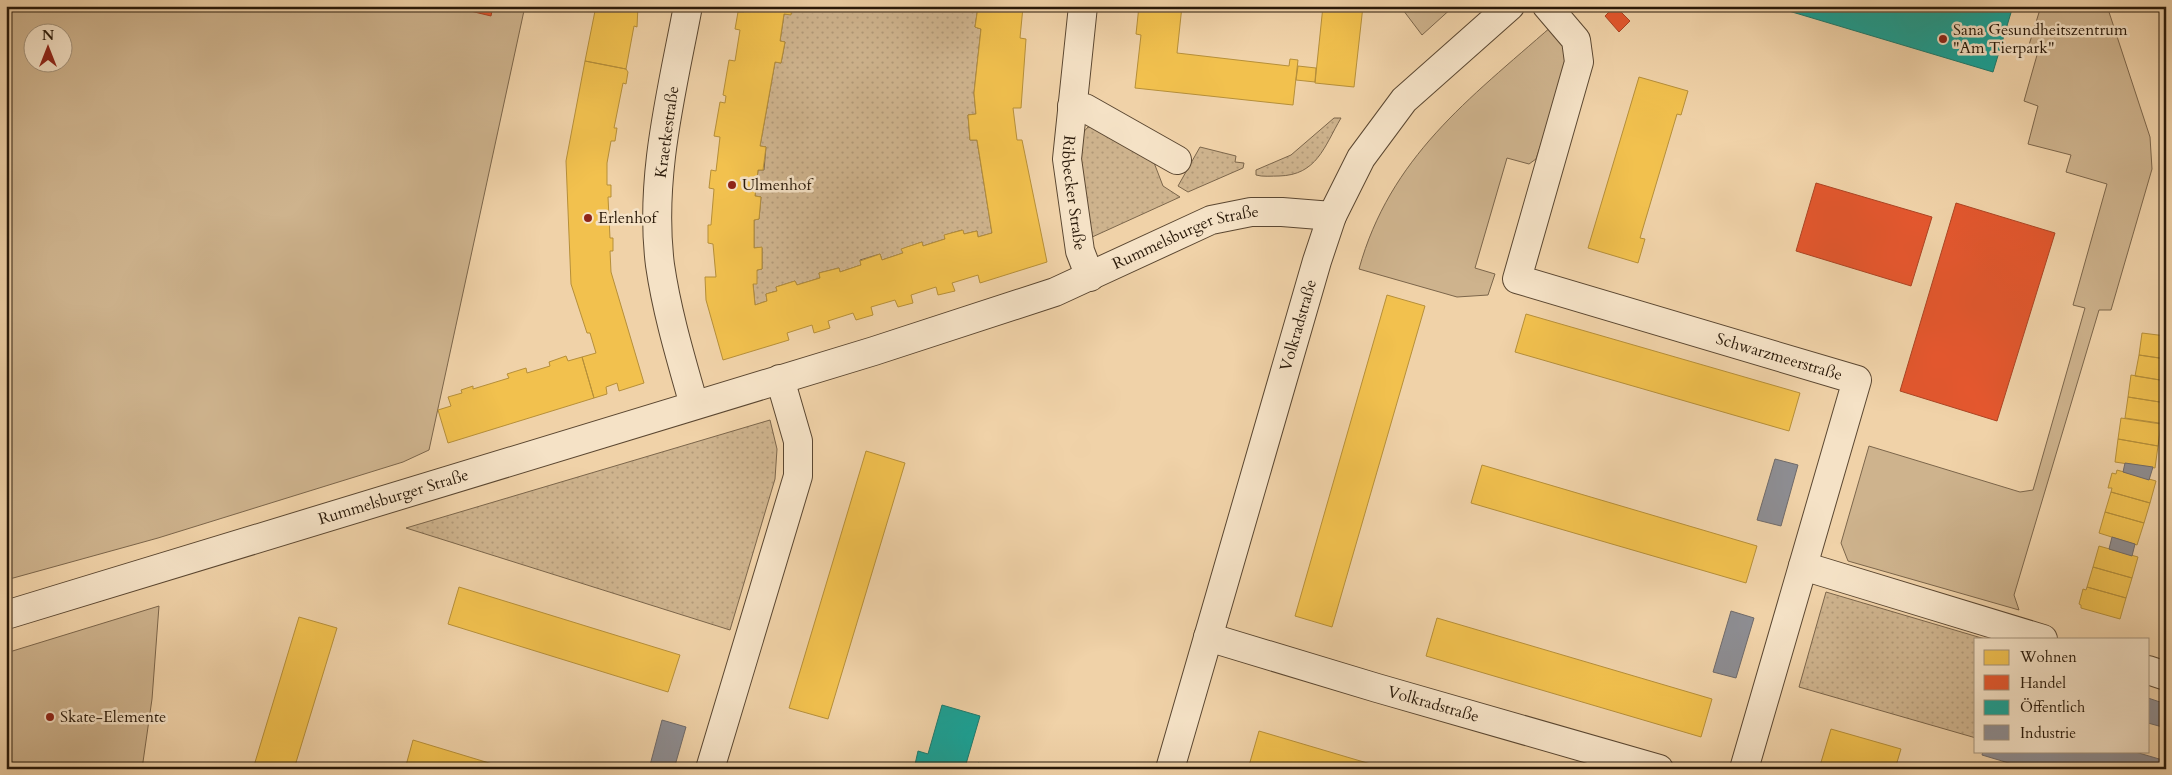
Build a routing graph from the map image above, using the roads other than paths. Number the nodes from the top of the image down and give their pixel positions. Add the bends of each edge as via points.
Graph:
1 (688, 6) edge
2 (1083, 6) edge
3 (1510, 6) edge
4 (1547, 6) edge
5 (1072, 106) junction
6 (1177, 160) dead end
7 (1332, 216) junction
8 (1090, 277) junction
9 (780, 379) junction
10 (694, 405) junction
11 (1803, 566) junction
12 (6, 615) edge
13 (1208, 637) junction
14 (2040, 638) edge
15 (2150, 671) edge
16 (2166, 676) edge
17 (710, 769) edge
18 (1170, 769) edge
19 (1659, 769) edge
20 (1744, 769) edge

1 - 10 street, Kraetkestraße via 662,147 658,227 668,313
2 - 5 street, Ribbecker Straße
3 - 7 street via 1404,100 1361,158
4 - 11 street, Schwarzmeerstraße via 1576,40 1579,62 1517,279 1857,380
5 - 6 street, Ribbecker Straße via 1085,108
5 - 8 street, Ribbecker Straße via 1067,159 1080,251
7 - 8 street, Rummelsburger Straße via 1251,212 1211,220
7 - 13 street, Volkradstraße
8 - 9 street, Rummelsburger Straße via 1006,309
9 - 10 street, Rummelsburger Straße
9 - 17 street via 798,441 798,476
10 - 12 street, Rummelsburger Straße
11 - 14 street
11 - 20 street, Schwarzmeerstraße
13 - 18 street, Volkradstraße
13 - 19 street, Volkradstraße
15 - 16 street

